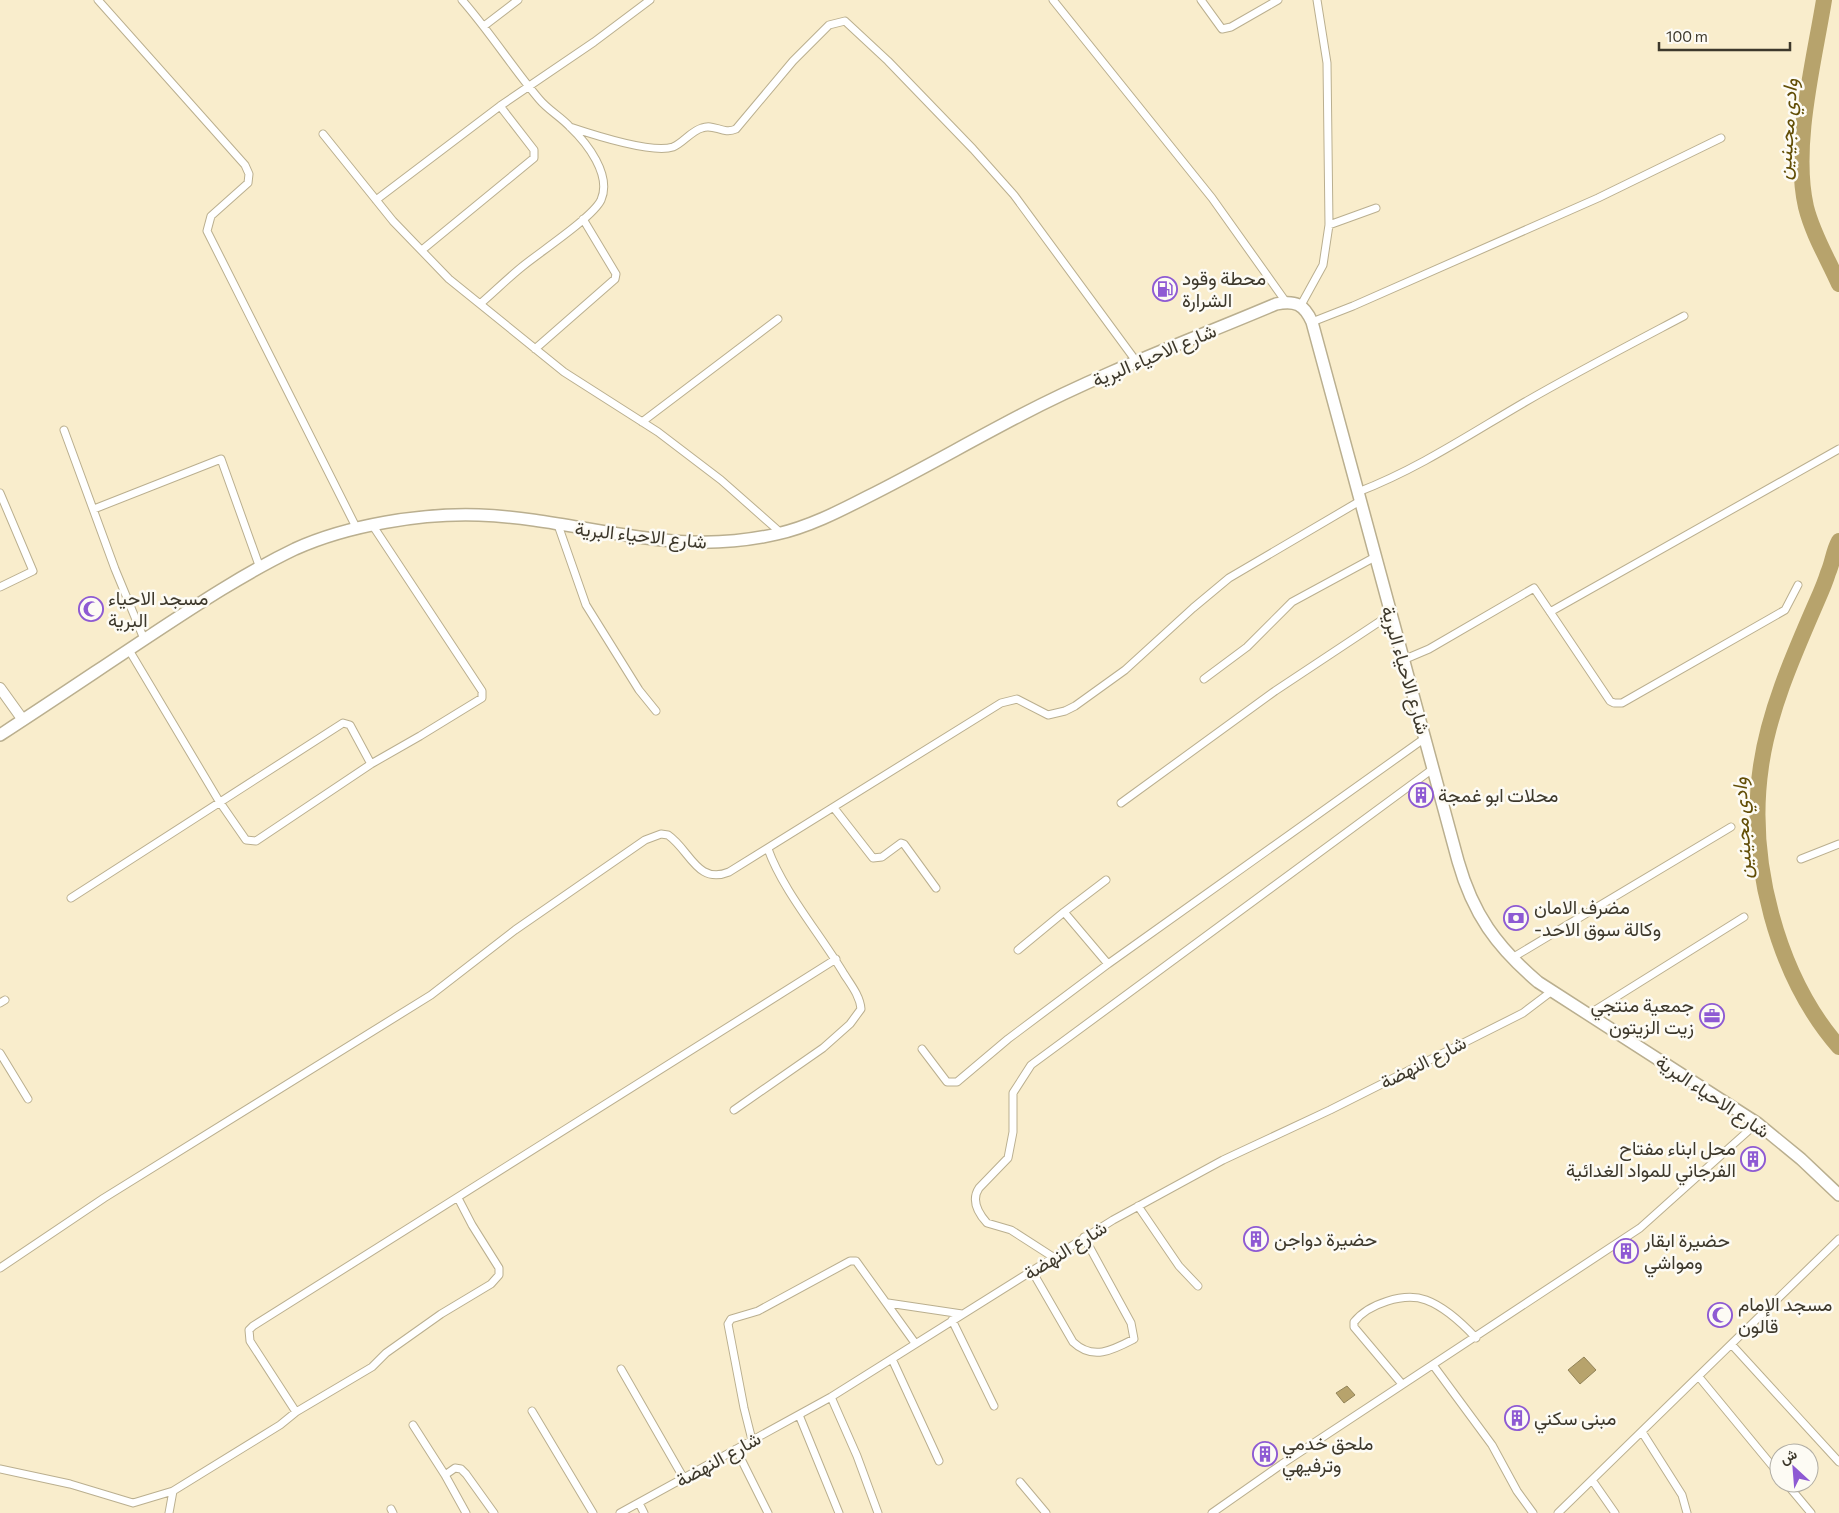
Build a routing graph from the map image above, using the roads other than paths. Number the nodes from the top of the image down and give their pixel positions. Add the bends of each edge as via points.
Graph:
1 (98, 0) edge
2 (462, 0) edge
3 (518, 0) edge
4 (650, 0) edge
5 (1053, 0) edge
6 (1201, 0) edge
7 (1278, 0) edge
8 (1316, 0) edge
9 (484, 26) junction
10 (530, 88) junction
11 (500, 106) junction
12 (570, 126) junction
13 (322, 134) dead end
14 (1721, 138) dead end
15 (376, 200) junction
16 (1376, 208) dead end
17 (583, 220) junction
18 (1329, 225) junction
19 (422, 250) junction
20 (1286, 302) junction
21 (480, 304) junction
22 (1301, 305) junction
23 (1684, 316) dead end
24 (778, 318) dead end
25 (1312, 322) junction
26 (535, 349) junction
27 (1136, 361) junction
28 (642, 422) junction
29 (64, 430) dead end
30 (1839, 448) edge
31 (0, 493) edge
32 (1359, 496) junction
33 (94, 509) junction
34 (8, 513) junction
35 (0, 516) edge
36 (558, 525) junction
37 (374, 526) junction
38 (357, 529) junction
39 (781, 533) junction
40 (1375, 557) junction
41 (260, 568) junction
42 (1798, 585) dead end
43 (0, 587) edge
44 (1550, 612) junction
45 (1391, 614) junction
46 (144, 639) junction
47 (129, 650) junction
48 (1403, 660) junction
49 (1204, 679) dead end
50 (0, 688) edge
51 (656, 711) dead end
52 (23, 720) junction
53 (0, 735) edge
54 (1425, 738) junction
55 (371, 764) junction
56 (1434, 768) junction
57 (220, 801) junction
58 (1121, 803) dead end
59 (834, 808) junction
60 (1731, 827) dead end
61 (1839, 844) edge
62 (768, 849) junction
63 (1801, 859) dead end
64 (1106, 880) dead end
65 (936, 888) dead end
66 (71, 898) dead end
67 (1064, 912) junction
68 (1744, 917) dead end
69 (1018, 950) dead end
70 (1512, 958) junction
71 (836, 959) junction
72 (1108, 964) junction
73 (1552, 991) junction
74 (1589, 1014) junction
75 (922, 1049) dead end
76 (0, 1053) edge
77 (28, 1099) dead end
78 (734, 1110) dead end
79 (1757, 1122) junction
80 (1839, 1195) edge
81 (458, 1198) junction
82 (1138, 1206) junction
83 (1084, 1237) junction
84 (1839, 1239) edge
85 (1053, 1257) junction
86 (0, 1268) edge
87 (1032, 1271) junction
88 (1198, 1286) dead end
89 (888, 1303) junction
90 (962, 1314) junction
91 (952, 1320) junction
92 (1476, 1338) junction
93 (915, 1343) junction
94 (1732, 1345) junction
95 (892, 1359) junction
96 (1433, 1365) junction
97 (621, 1369) dead end
98 (1699, 1376) junction
99 (1402, 1384) junction
100 (831, 1398) junction
101 (994, 1406) dead end
102 (532, 1411) dead end
103 (296, 1412) junction
104 (799, 1415) junction
105 (412, 1425) dead end
106 (1642, 1432) junction
107 (752, 1440) junction
108 (736, 1449) junction
109 (939, 1461) dead end
110 (1769, 1462) edge
111 (1839, 1462) edge
112 (0, 1469) edge
113 (444, 1475) junction
114 (683, 1477) junction
115 (1592, 1480) junction
116 (1020, 1482) dead end
117 (173, 1492) junction
118 (1794, 1493) edge
119 (639, 1503) junction
120 (168, 1513) edge
121 (466, 1513) edge
122 (494, 1513) edge
123 (593, 1513) edge
124 (620, 1513) edge
125 (644, 1513) edge
126 (768, 1513) edge
127 (839, 1513) edge
128 (878, 1513) edge
129 (1046, 1513) edge
130 (1212, 1513) edge
131 (1533, 1513) edge
132 (1558, 1513) edge
133 (1615, 1513) edge
134 (1687, 1513) edge
135 (1810, 1513) edge

1 - 38 street via 245,165 249,174 248,184 211,216 207,231
2 - 9 street
3 - 9 street
4 - 10 street
5 - 20 street via 1212,198
6 - 7 street via 1222,29
8 - 18 street via 1326,50
9 - 10 street
10 - 11 street
10 - 12 street
11 - 15 street
11 - 19 street via 534,150 534,158
12 - 17 street via 595,160 603,178 601,201
12 - 27 street via 613,140 652,147 672,147 701,128 736,129 793,61 829,25 845,21 894,67 1014,195
13 - 15 street
14 - 25 street via 1598,198
15 - 19 street
16 - 18 street
17 - 21 street
17 - 26 street via 616,274 615,279
18 - 22 street via 1323,264
19 - 21 street via 449,279
20 - 22 main road
20 - 27 main road, شارع الاحياء البرية
21 - 26 street
22 - 25 main road, شارع الاحياء البرية
23 - 32 street
24 - 28 street
25 - 32 main road, شارع الاحياء البرية
26 - 28 street via 564,372
27 - 39 main road, شارع الاحياء البرية via 1022,414 828,516
28 - 39 street via 721,480
29 - 33 street
30 - 44 street
31 - 34 street
32 - 40 main road, شارع الاحياء البرية
32 - 59 street via 1229,578 1124,670 1075,706 1048,715 1017,699 1001,704
33 - 41 street via 220,459
33 - 46 street
34 - 35 street
34 - 43 street via 34,571
36 - 37 main road, شارع الاحياء البرية via 500,517 442,515
36 - 39 main road, شارع الاحياء البرية via 695,543 726,543
36 - 51 street via 586,605 639,690
37 - 38 main road, شارع الاحياء البرية
37 - 55 street via 483,694 482,698
38 - 41 main road, شارع الاحياء البرية via 298,548
40 - 45 main road, شارع الاحياء البرية
40 - 49 street via 1292,602 1247,647
41 - 46 main road, شارع الاحياء البرية
42 - 44 street via 1786,610 1617,704 1610,701
44 - 48 street via 1534,588 1530,588 1429,649
45 - 48 main road, شارع الاحياء البرية
45 - 58 street via 1283,686
46 - 47 main road, شارع الاحياء البرية
47 - 52 main road, شارع الاحياء البرية
47 - 57 street
48 - 54 main road, شارع الاحياء البرية
50 - 52 main road
52 - 53 main road, شارع الاحياء البرية
54 - 56 main road, شارع الاحياء البرية
54 - 72 street
55 - 57 street via 256,841 246,840
55 - 57 street via 350,725 343,723
56 - 70 main road, شارع الاحياء البرية via 1470,897 1484,926
56 - 85 street via 1031,1066 1013,1093 1013,1132 1008,1158 979,1188 975,1194 976,1206 987,1223 1011,1230
57 - 66 street
59 - 62 street
59 - 65 street via 873,858 878,859 904,844
60 - 70 street
61 - 63 street
62 - 71 street via 785,882
62 - 86 street via 719,876 702,871 668,836 661,834 645,840 515,930 431,995 104,1198
64 - 67 street
67 - 69 street
67 - 72 street
68 - 74 street
70 - 73 main road, شارع الاحياء البرية
71 - 78 street via 860,1003 858,1015 823,1048
71 - 81 street
72 - 75 street via 957,1082 947,1082
73 - 74 main road, شارع الاحياء البرية
73 - 82 street, شارع النهضة via 1523,1012 1223,1160
74 - 79 main road, شارع الاحياء البرية
76 - 77 street
79 - 80 main road, شارع الاحياء البرية
79 - 92 street via 1640,1228
81 - 103 street via 500,1275 394,1347 372,1367
81 - 103 street via 249,1330 250,1341
82 - 83 street, شارع النهضة
82 - 88 street via 1179,1266
83 - 85 street, شارع النهضة
83 - 87 street via 1131,1323 1134,1339 1114,1350 1091,1353 1080,1349
84 - 94 street
85 - 87 street, شارع النهضة
87 - 90 street, شارع النهضة
89 - 90 street
89 - 93 street
89 - 107 street via 861,1264 850,1261 758,1311 728,1320
90 - 91 street, شارع النهضة
91 - 93 street, شارع النهضة
91 - 101 street
92 - 96 street
92 - 99 street via 1465,1325 1421,1298 1381,1303 1357,1318 1354,1327
93 - 95 street, شارع النهضة
94 - 98 street
94 - 111 street
95 - 100 street, شارع النهضة
95 - 109 street
96 - 99 street
96 - 131 street via 1492,1445
97 - 114 street
98 - 106 street
98 - 110 street
99 - 130 street
100 - 104 street, شارع النهضة
100 - 128 street
102 - 123 street
103 - 117 street
104 - 107 street, شارع النهضة
104 - 127 street
105 - 113 street
106 - 115 street
106 - 134 street via 1682,1495
107 - 108 street, شارع النهضة
108 - 114 street, شارع النهضة
108 - 126 street
112 - 117 street via 70,1484 133,1503
113 - 121 street
113 - 122 street via 455,1468 461,1469
114 - 119 street, شارع النهضة
115 - 132 street
115 - 133 street
116 - 129 street
117 - 120 street
118 - 135 street
119 - 124 street, شارع النهضة
119 - 125 street

